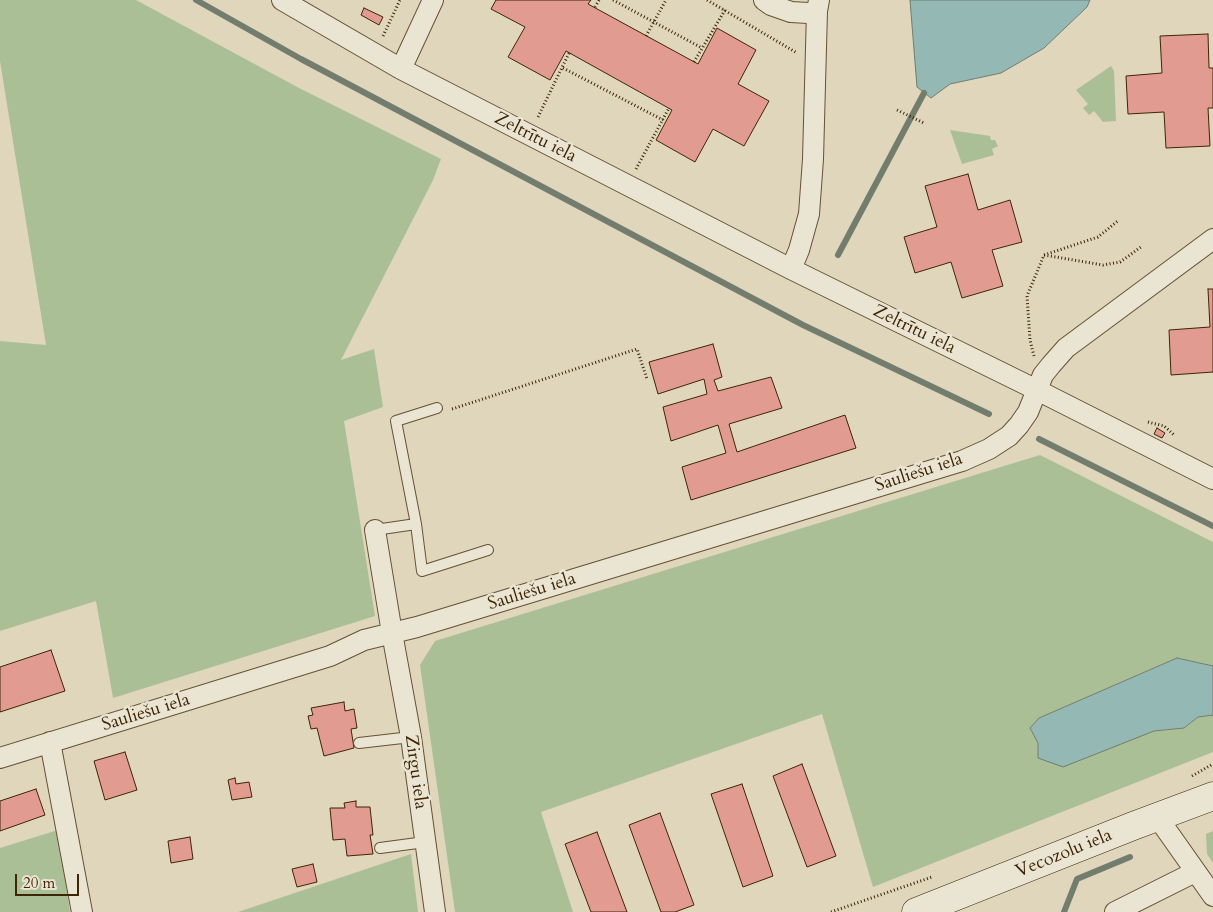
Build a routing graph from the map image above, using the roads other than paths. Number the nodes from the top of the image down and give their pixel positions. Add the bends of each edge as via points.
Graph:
1 (282, 0) edge
2 (433, 0) edge
3 (764, 0) edge
4 (818, 6) edge
5 (401, 69) junction
6 (1213, 239) edge
7 (791, 270) junction
8 (1037, 390) junction
9 (437, 408) road end
10 (1213, 478) edge
11 (416, 524) junction
12 (375, 530) joint
13 (488, 550) dead end
14 (392, 633) junction
15 (411, 737) junction
16 (50, 742) junction
17 (359, 743) dead end
18 (0, 758) edge
19 (1213, 796) edge
20 (1158, 818) junction
21 (425, 842) junction
22 (380, 848) dead end
23 (1196, 872) junction
24 (1213, 896) edge
25 (82, 912) edge
26 (435, 912) edge
27 (916, 912) edge
28 (1115, 912) edge

1 - 5 street, Zeltrītu iela
2 - 5 street
3 - 4 street via 791,12 808,13
4 - 7 street via 809,214
5 - 7 street, Zeltrītu iela
6 - 8 street via 1066,348 1043,375
7 - 8 street, Zeltrītu iela
8 - 10 street, Zeltrītu iela
8 - 14 street, Sauliešu iela via 1028,412 1009,436 962,461
9 - 11 lane via 396,421
11 - 12 lane
11 - 13 lane via 422,571
12 - 14 street, Zirgu iela
14 - 15 street, Zirgu iela
14 - 16 street, Sauliešu iela via 364,640 330,656
15 - 17 lane
15 - 21 street, Zirgu iela
16 - 18 street, Sauliešu iela
16 - 25 street
19 - 20 street, Vecozolu iela
20 - 23 street
20 - 27 street, Vecozolu iela
21 - 22 lane
21 - 26 street, Zirgu iela
23 - 24 street
23 - 28 street

